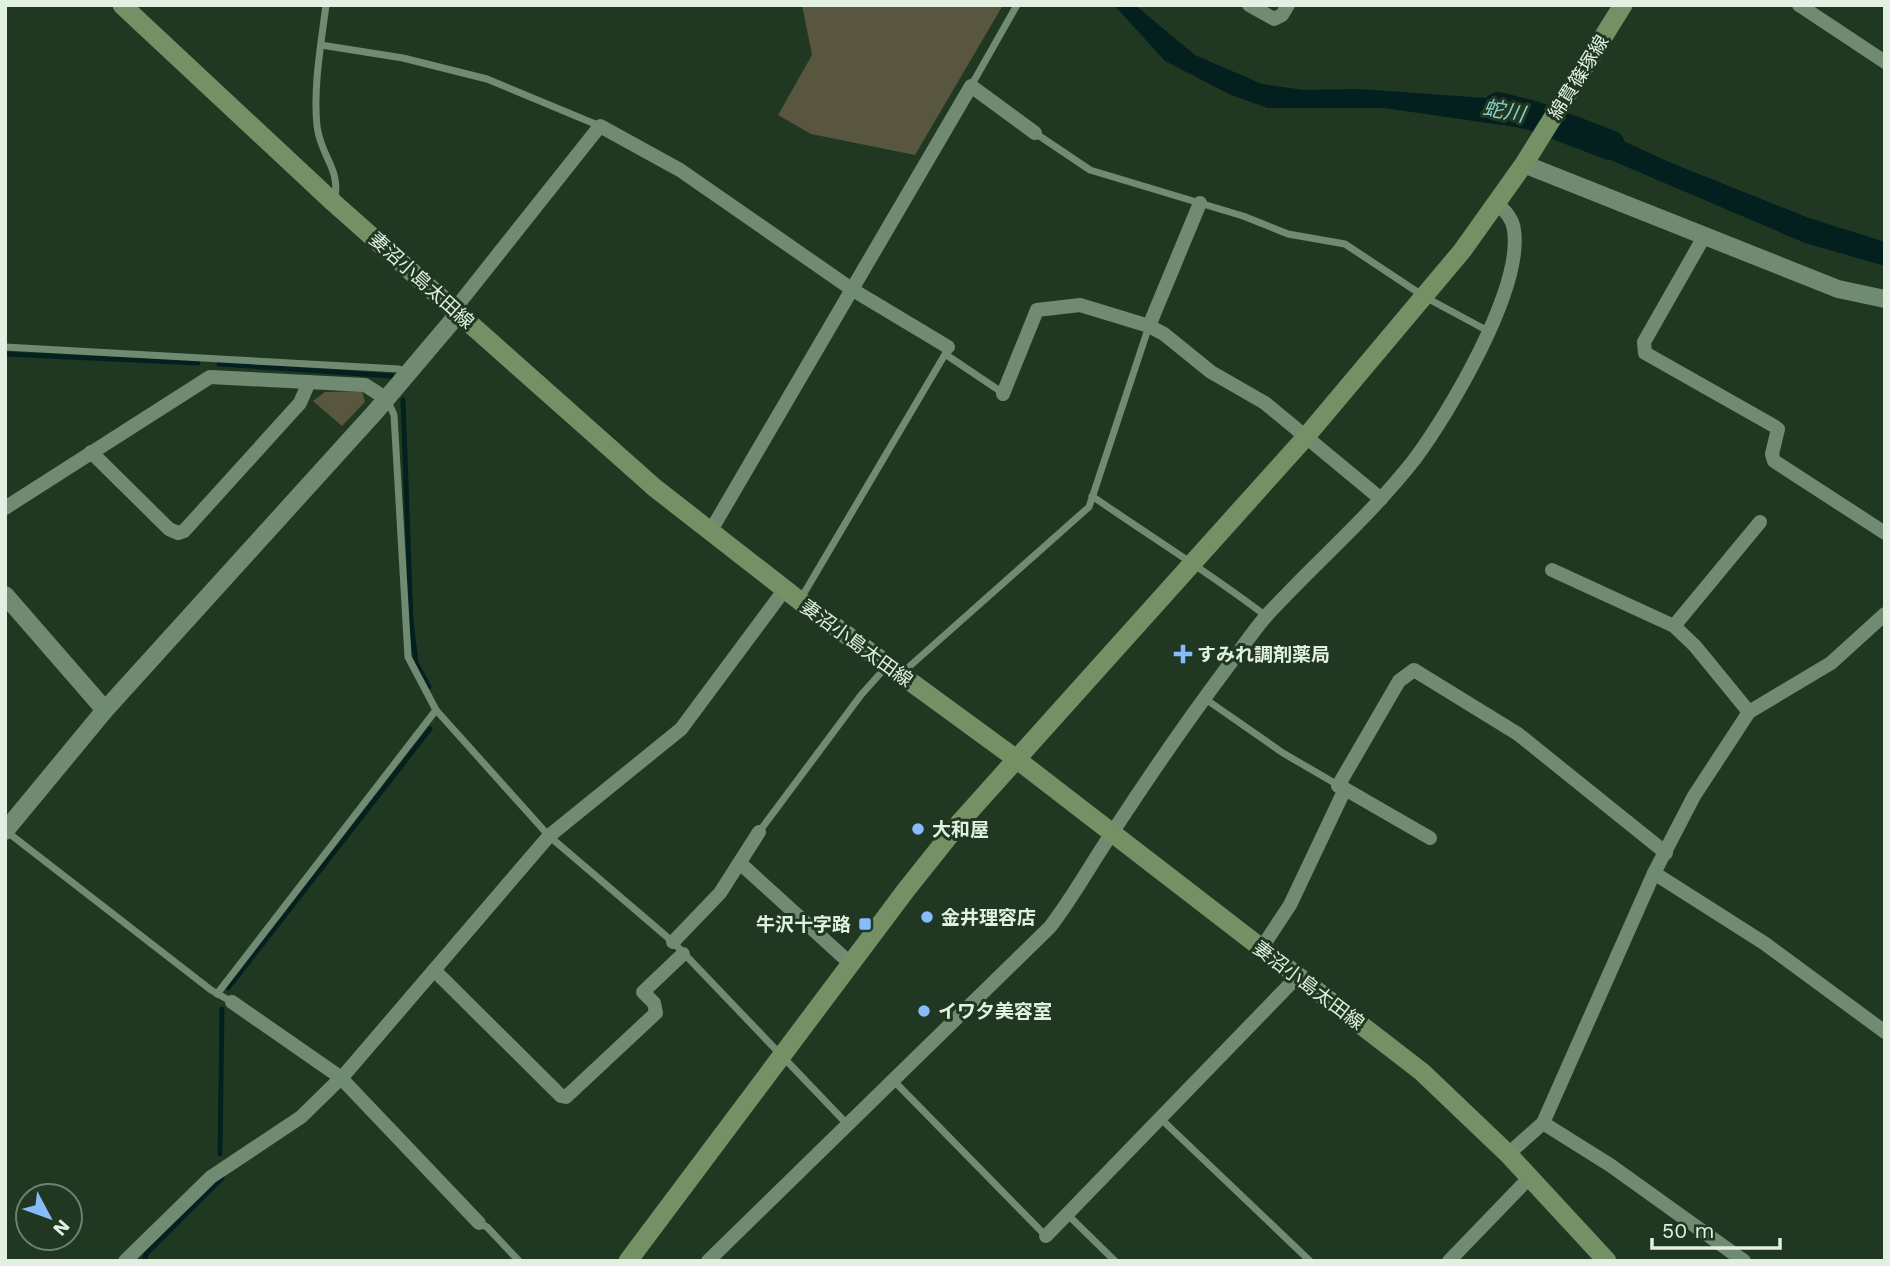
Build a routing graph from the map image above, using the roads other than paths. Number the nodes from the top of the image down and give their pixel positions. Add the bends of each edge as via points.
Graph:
1 (122, 5) edge
2 (326, 5) edge
3 (1017, 5) edge
4 (1249, 5) edge
5 (1289, 5) edge
6 (1623, 5) edge
7 (1799, 5) edge
8 (321, 45) junction
9 (1885, 62) edge
10 (971, 86) junction
11 (600, 126) junction
12 (1035, 133) joint
13 (1528, 157) junction
14 (334, 203) junction
15 (1200, 203) junction
16 (1498, 204) junction
17 (1705, 235) junction
18 (853, 290) junction
19 (1424, 297) junction
20 (1885, 299) edge
21 (459, 313) junction
22 (1149, 326) junction
23 (1488, 331) junction
24 (5, 347) edge
25 (946, 352) junction
26 (408, 375) junction
27 (309, 382) junction
28 (1003, 394) joint
29 (387, 398) junction
30 (1304, 439) junction
31 (92, 452) junction
32 (1092, 496) junction
33 (1381, 499) junction
34 (5, 508) edge
35 (1760, 522) dead end
36 (710, 532) junction
37 (1885, 533) edge
38 (1194, 564) junction
39 (1552, 570) dead end
40 (5, 595) edge
41 (792, 595) junction
42 (1885, 614) edge
43 (1266, 616) junction
44 (1674, 626) junction
45 (894, 670) junction
46 (1205, 698) junction
47 (105, 710) junction
48 (436, 710) junction
49 (1749, 712) junction
50 (1015, 758) junction
51 (1342, 788) junction
52 (5, 831) edge
53 (759, 832) joint
54 (1112, 832) junction
55 (549, 836) junction
56 (1430, 838) dead end
57 (1666, 853) junction
58 (741, 864) junction
59 (1654, 873) junction
60 (673, 942) junction
61 (1261, 949) junction
62 (684, 954) junction
63 (851, 964) junction
64 (434, 970) junction
65 (1298, 976) junction
66 (218, 994) junction
67 (232, 1002) joint
68 (1885, 1032) edge
69 (780, 1058) junction
70 (340, 1077) junction
71 (894, 1081) junction
72 (1160, 1118) junction
73 (1543, 1124) junction
74 (848, 1125) junction
75 (1508, 1154) junction
76 (1530, 1177) junction
77 (1068, 1215) junction
78 (479, 1223) joint
79 (1045, 1236) joint
80 (1598, 1257) edge
81 (717, 1258) edge
82 (125, 1261) edge
83 (519, 1261) edge
84 (628, 1261) edge
85 (1115, 1261) edge
86 (1310, 1261) edge
87 (1449, 1261) edge
88 (1744, 1261) edge

1 - 14 main road, 妻沼小島太田線
2 - 8 lane
3 - 10 lane
4 - 5 street via 1274,19
6 - 13 main road, 綿貫篠塚線
7 - 9 street
8 - 11 lane via 403,58 487,79
8 - 14 lane via 317,123 322,152 338,180
10 - 12 street
10 - 18 street
11 - 18 street via 680,170
11 - 21 street via 461,301
12 - 15 lane via 1090,170
13 - 16 main road, 綿貫篠塚線
13 - 17 street
14 - 21 main road, 妻沼小島太田線
15 - 19 lane via 1288,234 1345,244
15 - 22 street
16 - 19 main road, 綿貫篠塚線
16 - 23 street via 1510,219 1514,244 1506,286
17 - 20 street via 1838,289
17 - 37 street via 1644,342 1645,353 1778,429 1774,461
18 - 25 street
18 - 36 street
19 - 23 lane
19 - 30 main road, 綿貫篠塚線
21 - 26 street
21 - 36 main road, 妻沼小島太田線 via 645,480
22 - 28 street via 1080,305 1037,310
22 - 30 street via 1211,372 1252,394
22 - 32 lane
23 - 33 street via 1435,430
24 - 26 lane via 399,369
25 - 28 lane
25 - 41 lane
26 - 29 street
27 - 29 street via 365,385
27 - 31 street via 210,377
27 - 31 street via 300,404 178,533
29 - 47 street
29 - 48 lane via 394,415 408,657
30 - 33 street
30 - 38 main road, 綿貫篠塚線
31 - 34 street
32 - 38 lane
32 - 45 lane via 1089,507
33 - 43 street
35 - 44 street
36 - 41 main road, 妻沼小島太田線
38 - 43 lane
38 - 50 main road, 綿貫篠塚線
39 - 44 street
40 - 47 street
41 - 45 main road, 妻沼小島太田線
41 - 55 street via 681,729
42 - 49 street via 1831,663
43 - 46 street
44 - 49 street
45 - 50 main road, 妻沼小島太田線
45 - 53 lane via 853,705
46 - 51 lane
46 - 54 street
47 - 52 street
48 - 55 lane
48 - 66 lane
49 - 57 street via 1694,796
50 - 54 main road, 妻沼小島太田線
50 - 63 main road, 綿貫篠塚線
51 - 56 street
51 - 57 street via 1399,681 1414,670 1518,734
51 - 61 street via 1290,905
52 - 66 lane
53 - 58 street
54 - 61 main road, 妻沼小島太田線
54 - 71 street via 1050,927
55 - 60 lane
55 - 64 street
57 - 59 street
58 - 60 street
58 - 63 street
59 - 68 street via 1764,943
59 - 73 street
60 - 62 lane
61 - 65 main road, 妻沼小島太田線
62 - 64 street via 643,992 654,1003 656,1013 566,1097
62 - 69 lane
63 - 69 main road, 綿貫篠塚線
64 - 70 street
65 - 72 street
65 - 75 main road, 妻沼小島太田線 via 1422,1072
66 - 67 lane
67 - 70 street
69 - 74 lane
69 - 84 main road, 綿貫篠塚線
70 - 78 street
70 - 82 street via 301,1117 211,1177
71 - 74 street
71 - 79 lane
72 - 77 street
72 - 86 lane
73 - 75 street
73 - 88 street via 1610,1165
74 - 81 street
75 - 76 main road, 妻沼小島太田線
76 - 80 main road, 妻沼小島太田線
76 - 87 street
77 - 79 street
77 - 85 lane
78 - 83 lane

